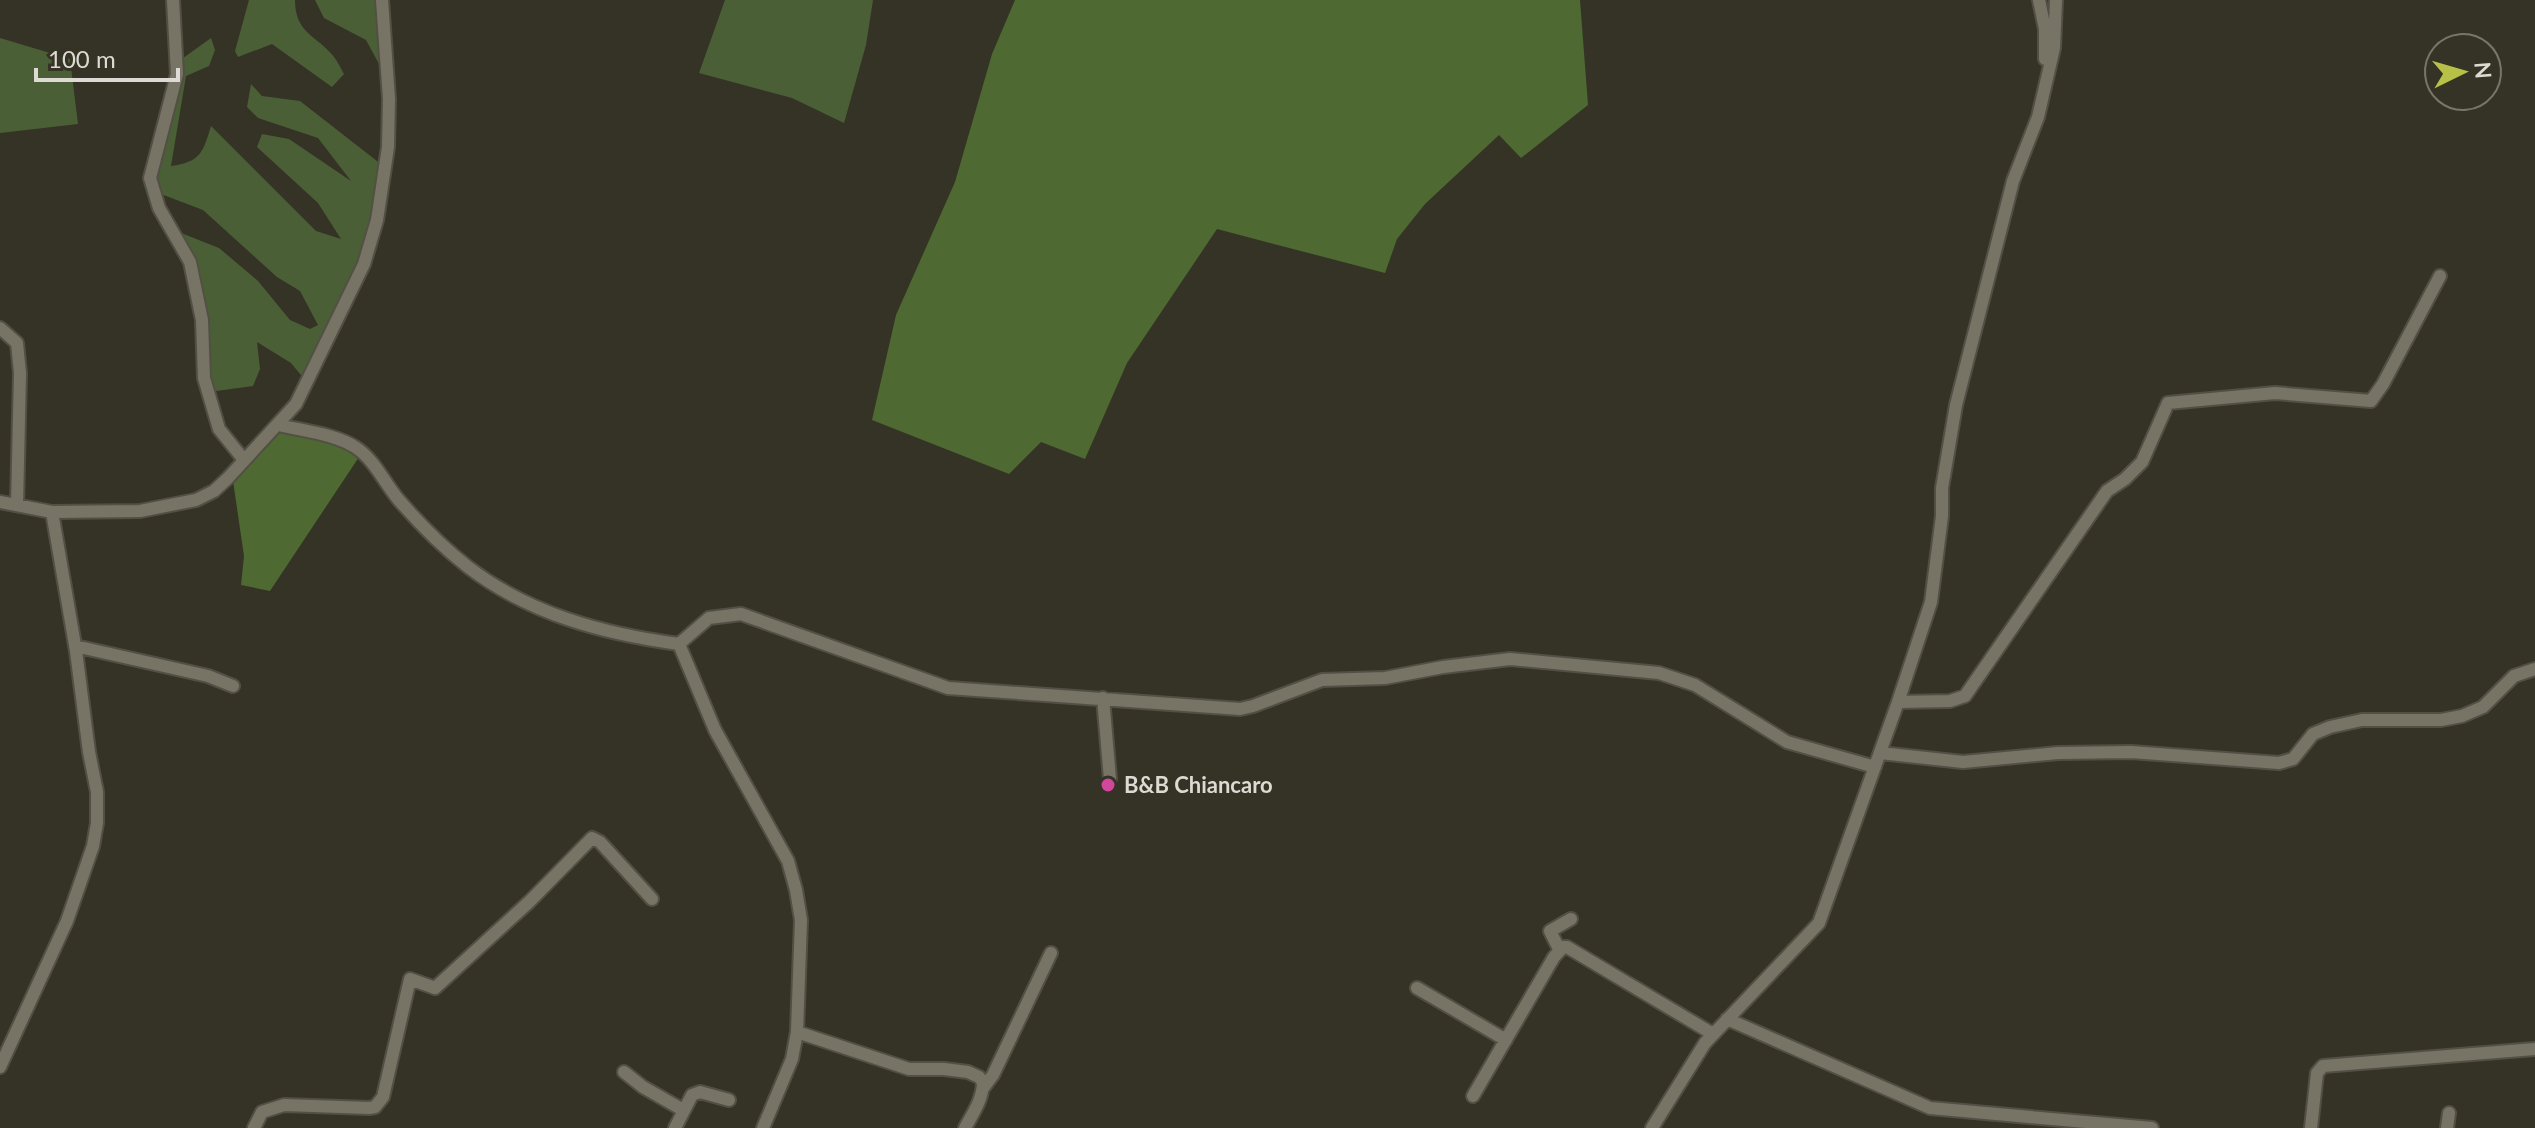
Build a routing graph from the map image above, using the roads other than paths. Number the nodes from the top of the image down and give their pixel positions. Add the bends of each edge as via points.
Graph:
1 (173, 0) edge
2 (382, 0) edge
3 (2039, 0) edge
4 (2056, 0) edge
5 (2044, 83) junction
6 (2440, 276) dead end
7 (0, 328) edge
8 (279, 425) junction
9 (244, 460) junction
10 (0, 502) edge
11 (17, 505) junction
12 (52, 512) junction
13 (679, 644) junction
14 (75, 646) junction
15 (2535, 669) edge
16 (233, 686) dead end
17 (1103, 698) junction
18 (1898, 702) junction
19 (1880, 753) junction
20 (1875, 767) junction
21 (1110, 779) dead end
22 (652, 899) dead end
23 (1571, 919) dead end
24 (1559, 949) junction
25 (1051, 953) dead end
26 (1417, 988) dead end
27 (1727, 1019) junction
28 (797, 1032) junction
29 (1713, 1034) junction
30 (1506, 1040) junction
31 (2535, 1049) edge
32 (0, 1067) edge
33 (624, 1072) dead end
34 (984, 1087) junction
35 (1473, 1096) dead end
36 (729, 1100) dead end
37 (683, 1110) junction
38 (2449, 1113) dead end
39 (2054, 1123) edge
40 (254, 1128) edge
41 (675, 1128) edge
42 (763, 1128) edge
43 (965, 1128) edge
44 (1652, 1128) edge
45 (2152, 1128) edge
46 (2311, 1128) edge
47 (2447, 1128) edge

1 - 9 street via 177,74 150,178 159,208 190,262 202,320 204,378 219,429
2 - 8 street via 389,99 377,220 364,264 338,319 296,404
3 - 5 street via 2045,29
4 - 5 street via 2054,48
5 - 18 street via 2038,117 2013,181 1956,405 1933,593
6 - 18 street via 2371,401 2275,393 2168,403 2142,462 2107,491 1965,696
7 - 11 street via 17,343 20,373
8 - 9 street
8 - 13 street via 356,448 398,499 468,567 526,602 580,624
9 - 12 street via 214,491 196,500 140,511
10 - 11 street
11 - 12 street
12 - 14 street
13 - 17 street via 709,618 741,614 948,688
13 - 28 street via 715,730 788,861 801,920
14 - 16 street
14 - 32 street via 97,792 95,835 67,921
15 - 19 street via 2514,676 2483,707 2462,716 2362,720 2330,727 2313,734 2293,759 2279,763 2131,752 1963,762
17 - 20 street via 1240,709 1332,679 1385,678 1510,659 1557,663 1674,677 1787,742
17 - 21 street
18 - 19 street
19 - 20 street
20 - 27 street via 1819,923
22 - 40 street via 592,838 435,988 410,979 379,1104 284,1105 262,1112
23 - 24 street via 1550,931
24 - 29 street via 1567,947
24 - 30 street
25 - 34 street
26 - 30 street
27 - 29 street
27 - 39 street via 1930,1108
28 - 34 street via 909,1069 974,1074
28 - 42 street via 792,1059
29 - 44 street
30 - 35 street
31 - 46 street via 2323,1066 2317,1073
33 - 37 street
34 - 43 street
36 - 37 street via 700,1092
37 - 41 street
38 - 47 street
39 - 45 street

